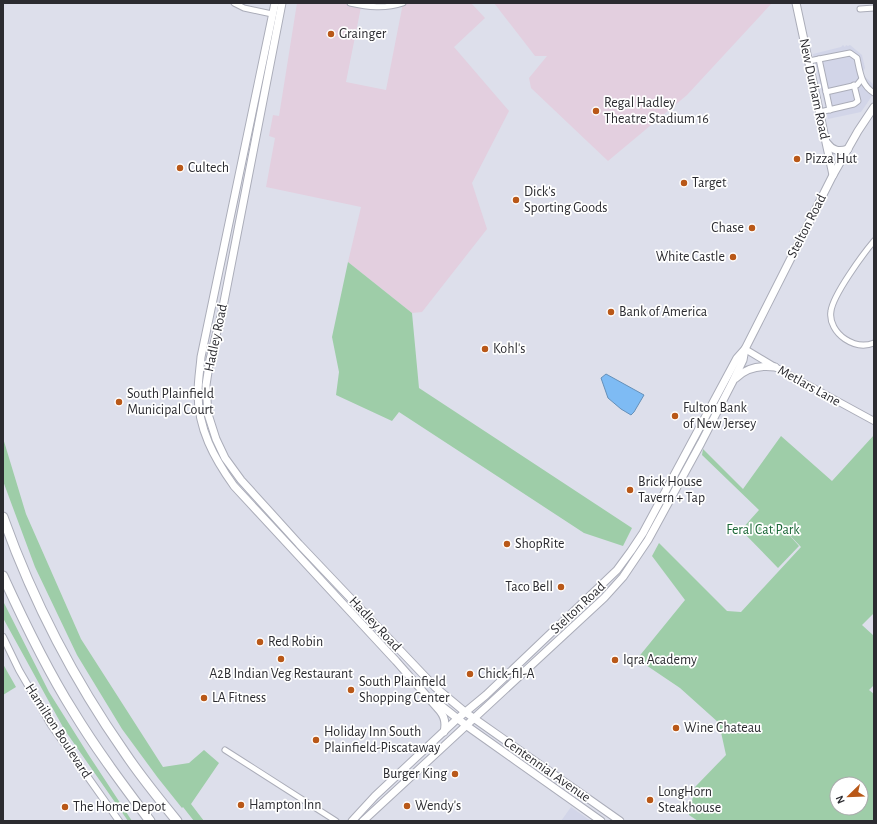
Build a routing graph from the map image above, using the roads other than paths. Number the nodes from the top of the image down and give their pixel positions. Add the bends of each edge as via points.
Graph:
1 (234, 3) edge
2 (275, 3) edge
3 (282, 3) edge
4 (350, 3) edge
5 (403, 3) edge
6 (796, 3) edge
7 (860, 8) dead end
8 (874, 8) edge
9 (272, 14) junction
10 (819, 59) junction
11 (808, 61) junction
12 (861, 80) junction
13 (854, 85) junction
14 (826, 92) junction
15 (874, 93) edge
16 (874, 107) edge
17 (830, 110) junction
18 (820, 112) junction
19 (826, 143) junction
20 (848, 149) junction
21 (833, 175) junction
22 (874, 240) edge
23 (874, 343) edge
24 (745, 349) junction
25 (201, 356) junction
26 (210, 359) junction
27 (775, 367) junction
28 (732, 382) junction
29 (874, 421) edge
30 (3, 517) edge
31 (3, 576) edge
32 (3, 637) edge
33 (423, 691) junction
34 (465, 712) junction
35 (458, 719) junction
36 (474, 719) junction
37 (467, 726) junction
38 (444, 732) junction
39 (225, 750) dead end
40 (120, 821) edge
41 (150, 821) edge
42 (177, 821) edge
43 (336, 821) edge
44 (352, 821) edge
45 (363, 821) edge
46 (601, 821) edge
47 (620, 821) edge

1 - 9 street via 244,8
2 - 9 main road, Hadley Road
3 - 26 main road, Hadley Road
4 - 5 street via 383,7
6 - 11 main road, New Durham Road
7 - 8 street
9 - 25 main road, Hadley Road
10 - 11 street
10 - 12 street via 850,53 857,58
10 - 14 street
11 - 18 main road, New Durham Road
12 - 13 street
12 - 15 street via 868,90
13 - 14 street
13 - 17 street via 858,101
14 - 17 street
16 - 20 main road, Stelton Road
17 - 18 street
18 - 19 main road, New Durham Road
19 - 20 main road via 838,151
19 - 21 main road, New Durham Road
20 - 21 main road, Stelton Road
21 - 24 main road, Stelton Road
22 - 23 street via 834,300 830,316 835,330 846,340 863,346
24 - 27 street, Metlars Lane
24 - 28 main road, Stelton Road via 743,360
24 - 34 main road, Stelton Road via 737,358 643,533 617,570 486,696
25 - 26 main road
25 - 33 main road, Hadley Road via 198,393 200,416 208,445 219,465 234,486
26 - 34 main road, Hadley Road via 206,385 208,414 225,458 260,502 415,668
27 - 28 main road via 753,368 741,373
27 - 29 street, Metlars Lane
28 - 36 main road, Stelton Road via 648,540 623,577 604,598
30 - 42 highway via 36,599 76,676 126,754
31 - 41 highway via 36,647 72,710 116,777
32 - 40 street, Hamilton Boulevard via 51,725
33 - 35 main road, Hadley Road
33 - 38 main road, Hadley Road via 443,715
34 - 35 main road, Stelton Road
34 - 36 main road, Hadley Road
35 - 37 main road, Hadley Road
35 - 38 main road, Stelton Road
36 - 37 main road, Stelton Road
36 - 47 main road, Centennial Avenue
37 - 45 main road, Stelton Road
37 - 46 main road, Centennial Avenue
38 - 44 main road, Stelton Road
39 - 43 street

